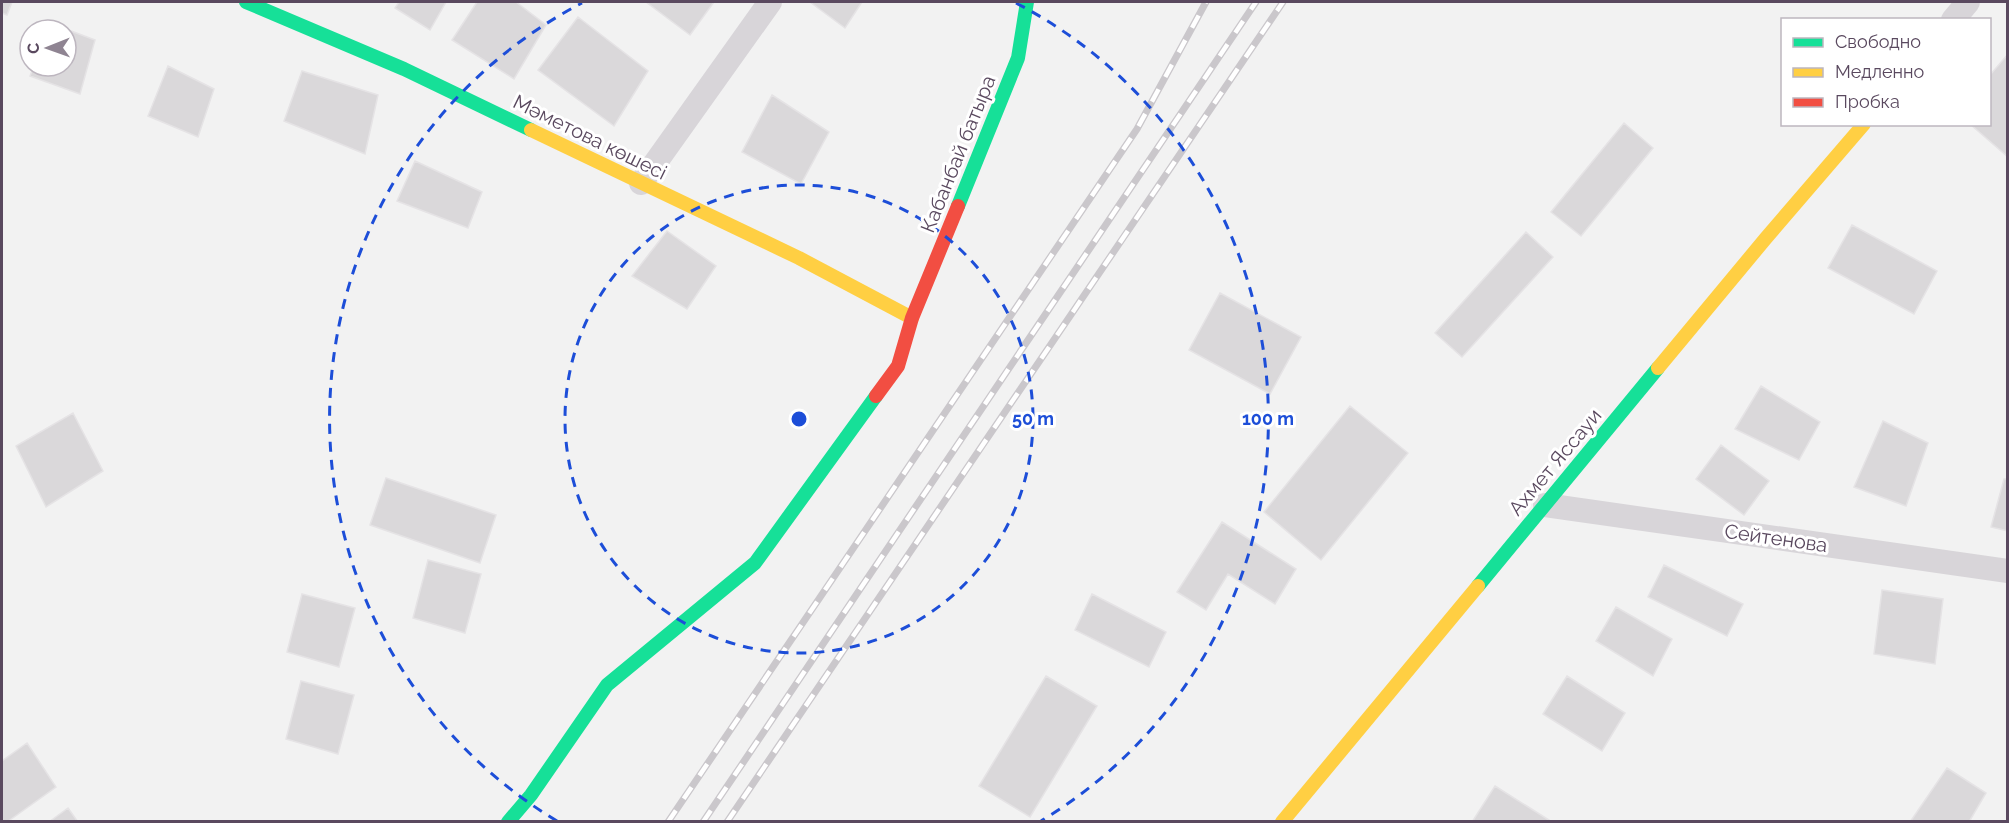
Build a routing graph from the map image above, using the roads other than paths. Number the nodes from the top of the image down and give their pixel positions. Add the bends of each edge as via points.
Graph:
1 (246, 2) edge
2 (770, 2) edge
3 (1027, 2) edge
4 (1968, 2) edge
5 (1955, 18) edge
6 (1861, 127) edge
7 (641, 183) junction
8 (912, 318) junction
9 (1545, 505) junction
10 (2007, 571) edge
11 (508, 822) edge
12 (1282, 822) edge

1 - 7 street, Мәметова көшесі via 404,69
2 - 7 street
3 - 8 street, Кабанбай батыра via 1018,58
4 - 5 street
6 - 9 street, Ахмет Яссауи
7 - 8 street, Мәметова көшесі via 799,258
8 - 11 street, Кабанбай батыра via 898,366 755,563 607,684
9 - 10 street, Сейтенова
9 - 12 street, Ахмет Яссауи

